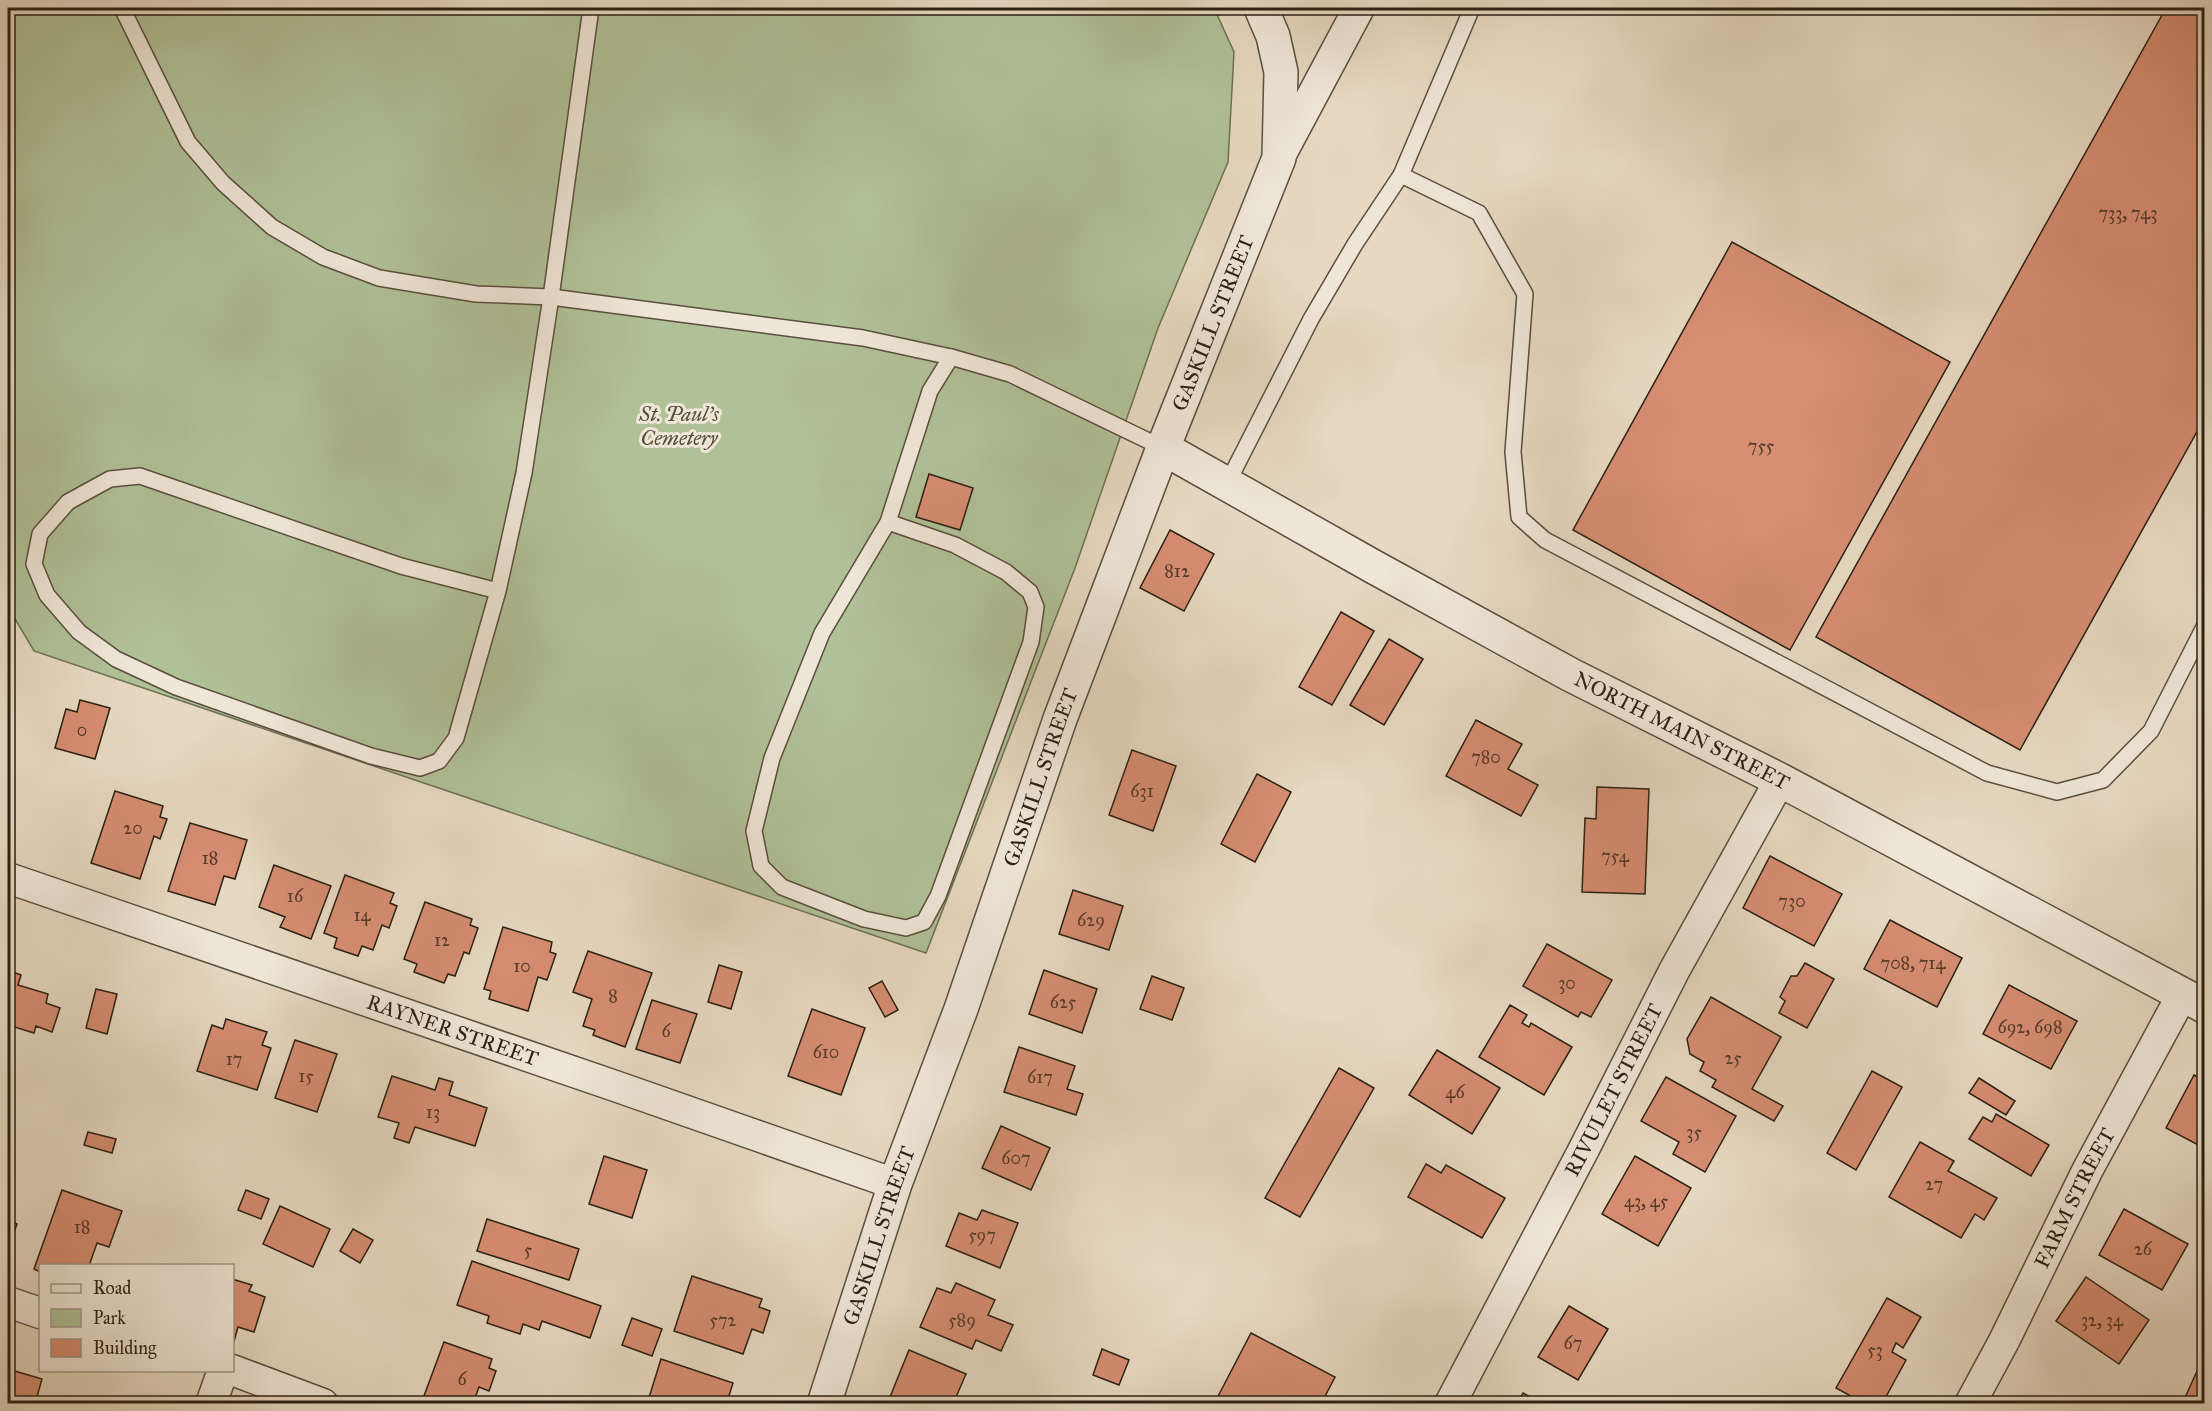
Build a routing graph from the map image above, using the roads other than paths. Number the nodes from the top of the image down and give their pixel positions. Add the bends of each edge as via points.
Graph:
1 (122, 8) edge
2 (591, 8) edge
3 (1261, 8) edge
4 (1359, 8) edge
5 (1472, 8) edge
6 (1279, 158) junction
7 (1401, 175) junction
8 (551, 297) junction
9 (951, 357) junction
10 (1163, 448) junction
11 (1227, 484) junction
12 (888, 522) junction
13 (498, 591) junction
14 (2205, 627) edge
15 (1780, 780) junction
16 (8, 878) edge
17 (2193, 1000) edge
18 (895, 1184) junction
19 (8, 1302) edge
20 (39, 1313) edge
21 (234, 1371) edge
22 (223, 1372) edge
23 (211, 1404) edge
24 (323, 1404) edge
25 (824, 1404) edge
26 (1450, 1404) edge
27 (1970, 1404) edge

1 - 8 lane via 188,142 223,183 272,227 323,257 379,278 476,294
2 - 8 lane
3 - 6 street via 1273,36 1281,72
4 - 6 street
5 - 7 lane
6 - 10 street, GASKILL STREET
7 - 11 lane via 1311,319
7 - 14 lane via 1479,213 1525,294 1513,452 1519,517 1545,540 1987,773 2057,792 2103,780 2151,731
8 - 9 lane via 863,338
8 - 13 lane via 524,473
9 - 10 lane via 1010,374
9 - 12 lane via 930,391
10 - 11 street, NORTH MAIN STREET
10 - 18 street, GASKILL STREET via 1060,719 961,1009
11 - 15 street, NORTH MAIN STREET via 1571,675
12 - 12 lane via 822,633 772,758 754,831 761,866 782,887 864,919 906,928 924,922 938,896 1031,642 1036,607 1030,592 1006,572 955,545
13 - 13 lane via 456,738 439,761 420,768 371,756 176,687 116,659 79,632 47,594 34,564 40,534 68,502 110,478 140,476 401,566
15 - 17 street, NORTH MAIN STREET
15 - 26 street, RIVULET STREET via 1674,971
16 - 18 street, RAYNER STREET
17 - 27 street, FARM STREET via 2087,1171
18 - 25 street, GASKILL STREET
19 - 20 street
21 - 24 street
22 - 23 street

